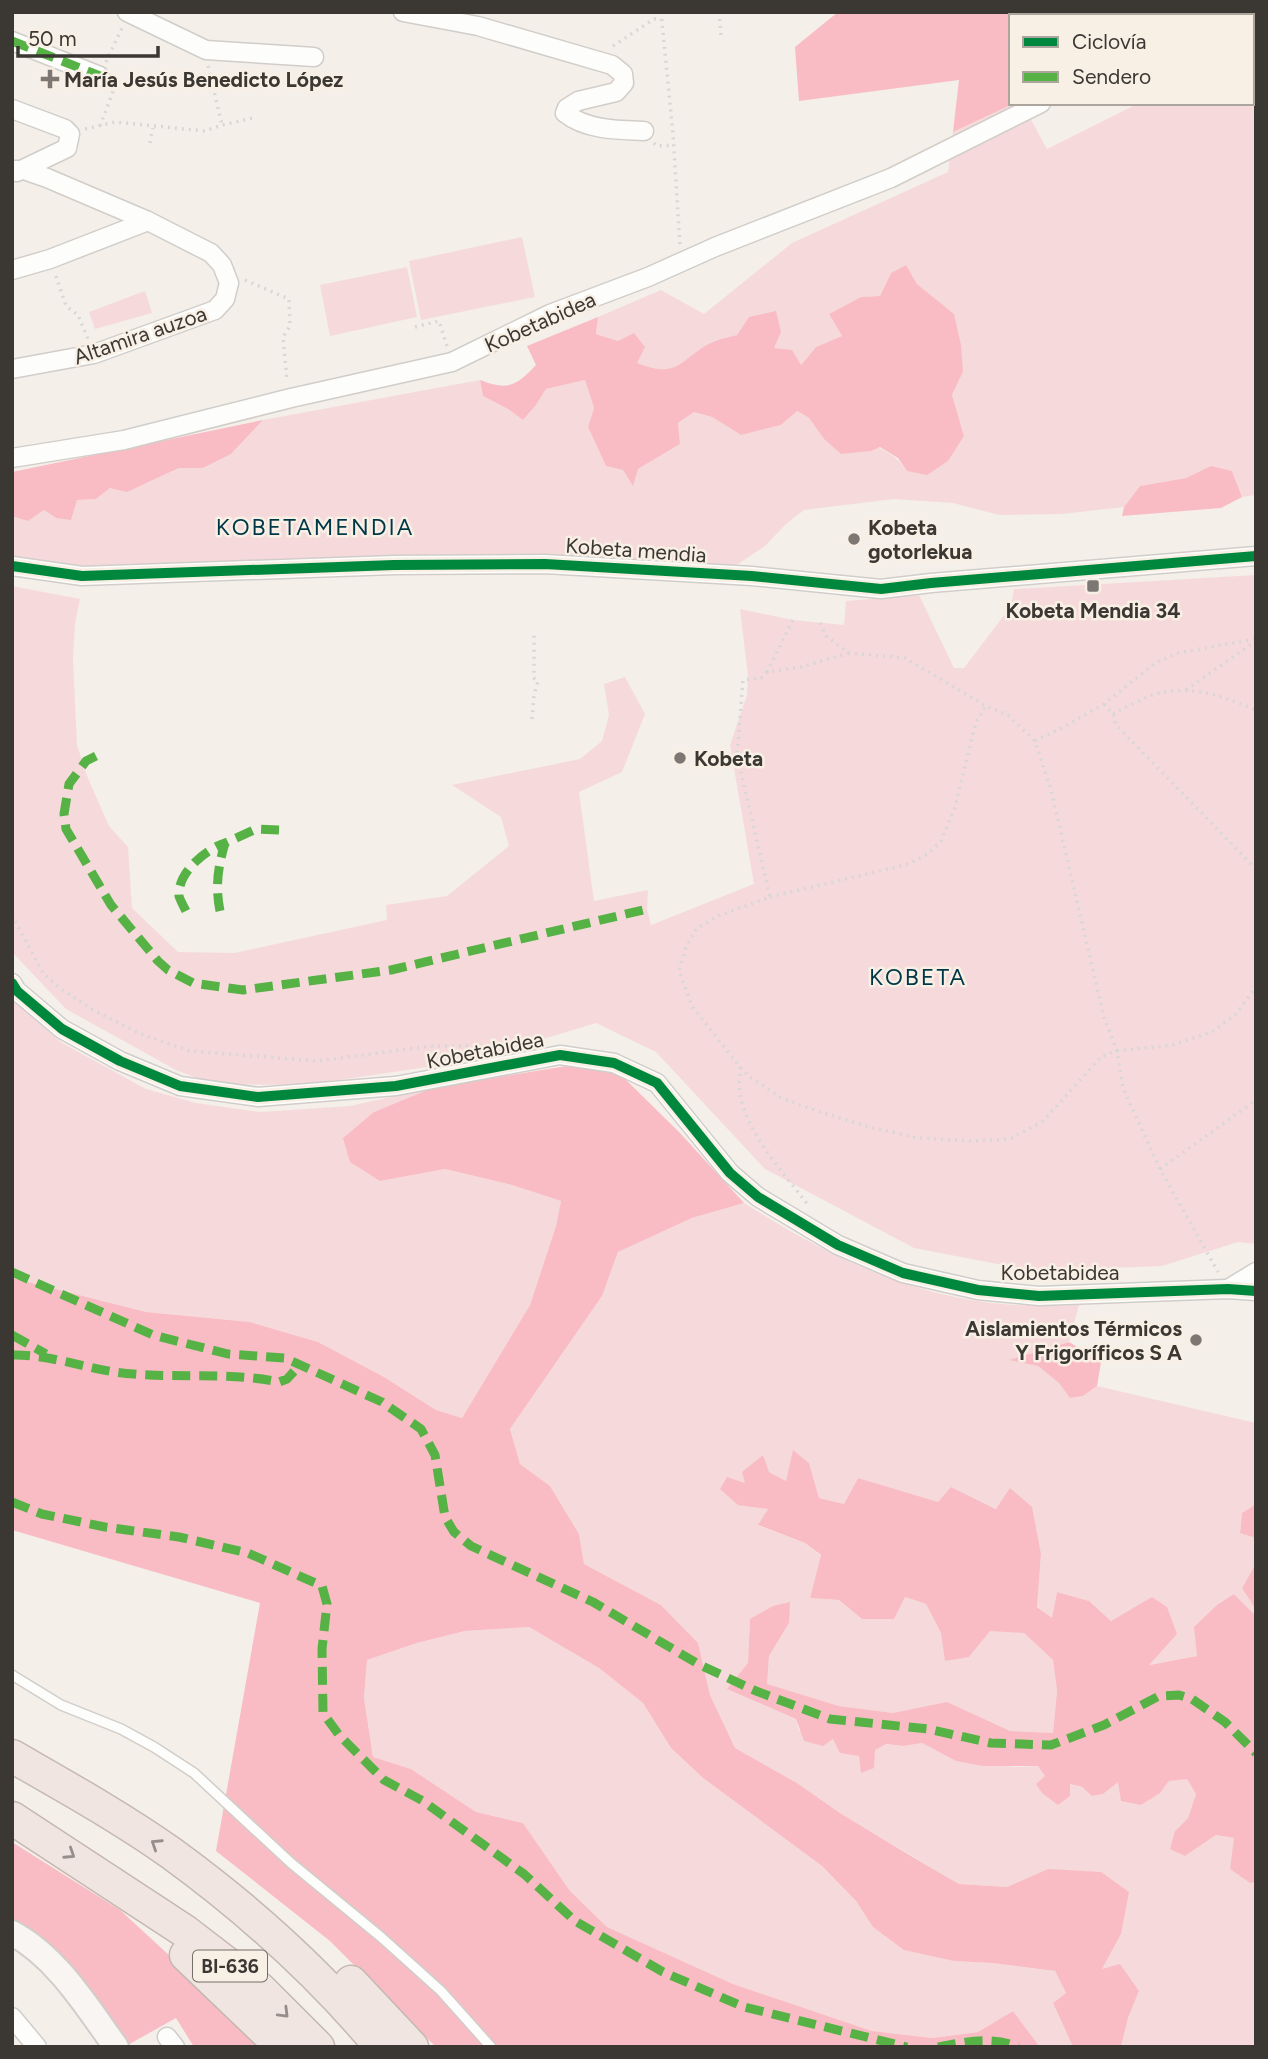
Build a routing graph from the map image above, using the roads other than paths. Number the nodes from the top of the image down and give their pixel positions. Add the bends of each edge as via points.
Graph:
1 (403, 12) edge
2 (128, 13) edge
3 (12, 41) edge
4 (314, 57) dead end
5 (108, 79) road end
6 (1037, 105) edge
7 (12, 109) edge
8 (644, 131) dead end
9 (16, 171) edge
10 (148, 221) junction
11 (12, 270) edge
12 (12, 369) edge
13 (12, 458) edge
14 (1256, 556) edge
15 (12, 566) edge
16 (12, 983) edge
17 (1256, 1272) edge
18 (1228, 1289) junction
19 (1256, 1291) edge
20 (12, 1675) edge
21 (12, 1756) edge
22 (12, 1818) edge
23 (211, 1885) junction
24 (134, 1896) junction
25 (12, 1933) edge
26 (12, 2017) edge
27 (37, 2047) edge
28 (116, 2047) edge
29 (282, 2047) edge
30 (318, 2047) edge
31 (382, 2047) edge
32 (412, 2047) edge
33 (491, 2047) edge

1 - 8 street via 478,26 612,65 623,74 624,83 617,92 578,101 565,113 577,122
2 - 4 street via 206,50
3 - 5 street
6 - 13 street, Kobetabidea via 891,178 550,314 452,362 124,440
7 - 9 street, Altamira auzoa via 65,129 71,140 67,148
9 - 10 street, Altamira auzoa
10 - 11 street
10 - 12 street, Altamira auzoa via 211,253 222,265 228,292 215,310 94,354
14 - 15 street, Kobeta mendia via 881,589 545,564 82,576
16 - 18 street, Kobetabidea via 62,1029 120,1061 180,1086 258,1097 396,1086 560,1055 614,1063 657,1083 730,1173 758,1197 838,1245 903,1273 978,1290 1039,1296
17 - 18 street
18 - 19 street, Kobetabidea
20 - 33 lane via 61,1705 154,1746 194,1773 440,1991
23 -> 21 highway, BI-636 via 113,1815
22 -> 24 highway, BI-636
23 - 31 highway, BI-636 via 309,1969
23 - 32 highway via 267,1910 367,1996
24 - 29 highway via 164,1935
24 -> 30 highway, BI-636 via 260,1989
25 - 28 street via 43,1954
26 - 27 street

